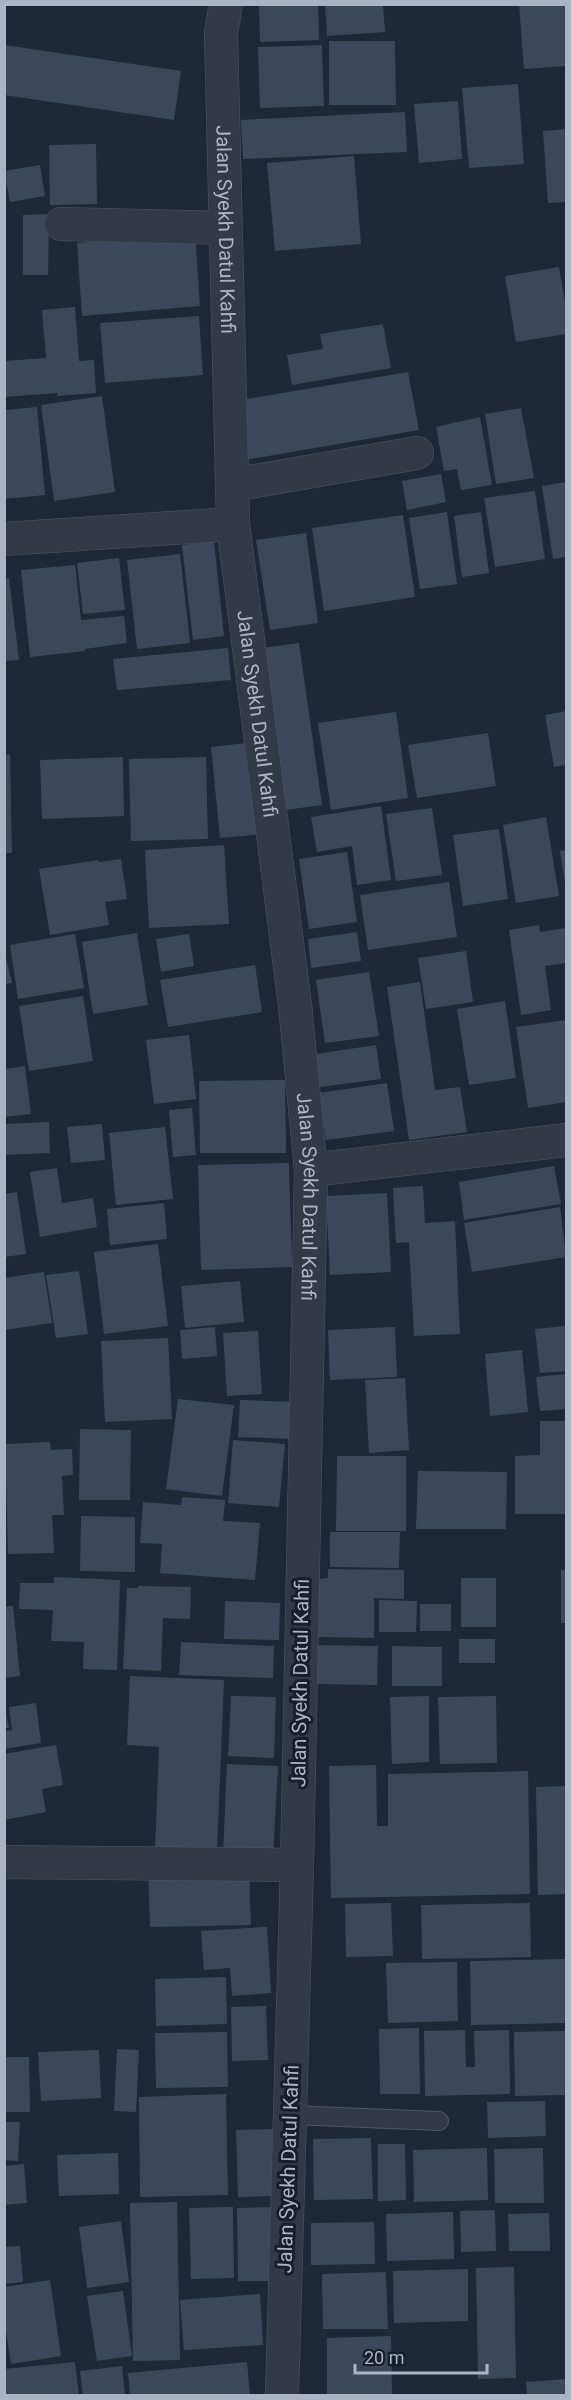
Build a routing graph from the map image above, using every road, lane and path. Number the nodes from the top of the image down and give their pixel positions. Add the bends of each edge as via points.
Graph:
1 (226, 4) edge
2 (61, 224) dead end
3 (226, 228) junction
4 (417, 453) dead end
5 (232, 485) junction
6 (233, 524) junction
7 (4, 539) edge
8 (567, 1140) edge
9 (311, 1170) junction
10 (4, 1862) edge
11 (297, 1866) junction
12 (290, 2115) junction
13 (439, 2121) dead end
14 (282, 2396) edge

1 - 3 street, Jalan Syekh Datul Kahfi via 221,33
2 - 3 street
3 - 5 street, Jalan Syekh Datul Kahfi
4 - 5 street
5 - 6 street, Jalan Syekh Datul Kahfi
6 - 7 street
6 - 9 street, Jalan Syekh Datul Kahfi via 295,1005
8 - 9 street
9 - 11 street, Jalan Syekh Datul Kahfi
10 - 11 street
11 - 12 street, Jalan Syekh Datul Kahfi
12 - 13 lane
12 - 14 street, Jalan Syekh Datul Kahfi

